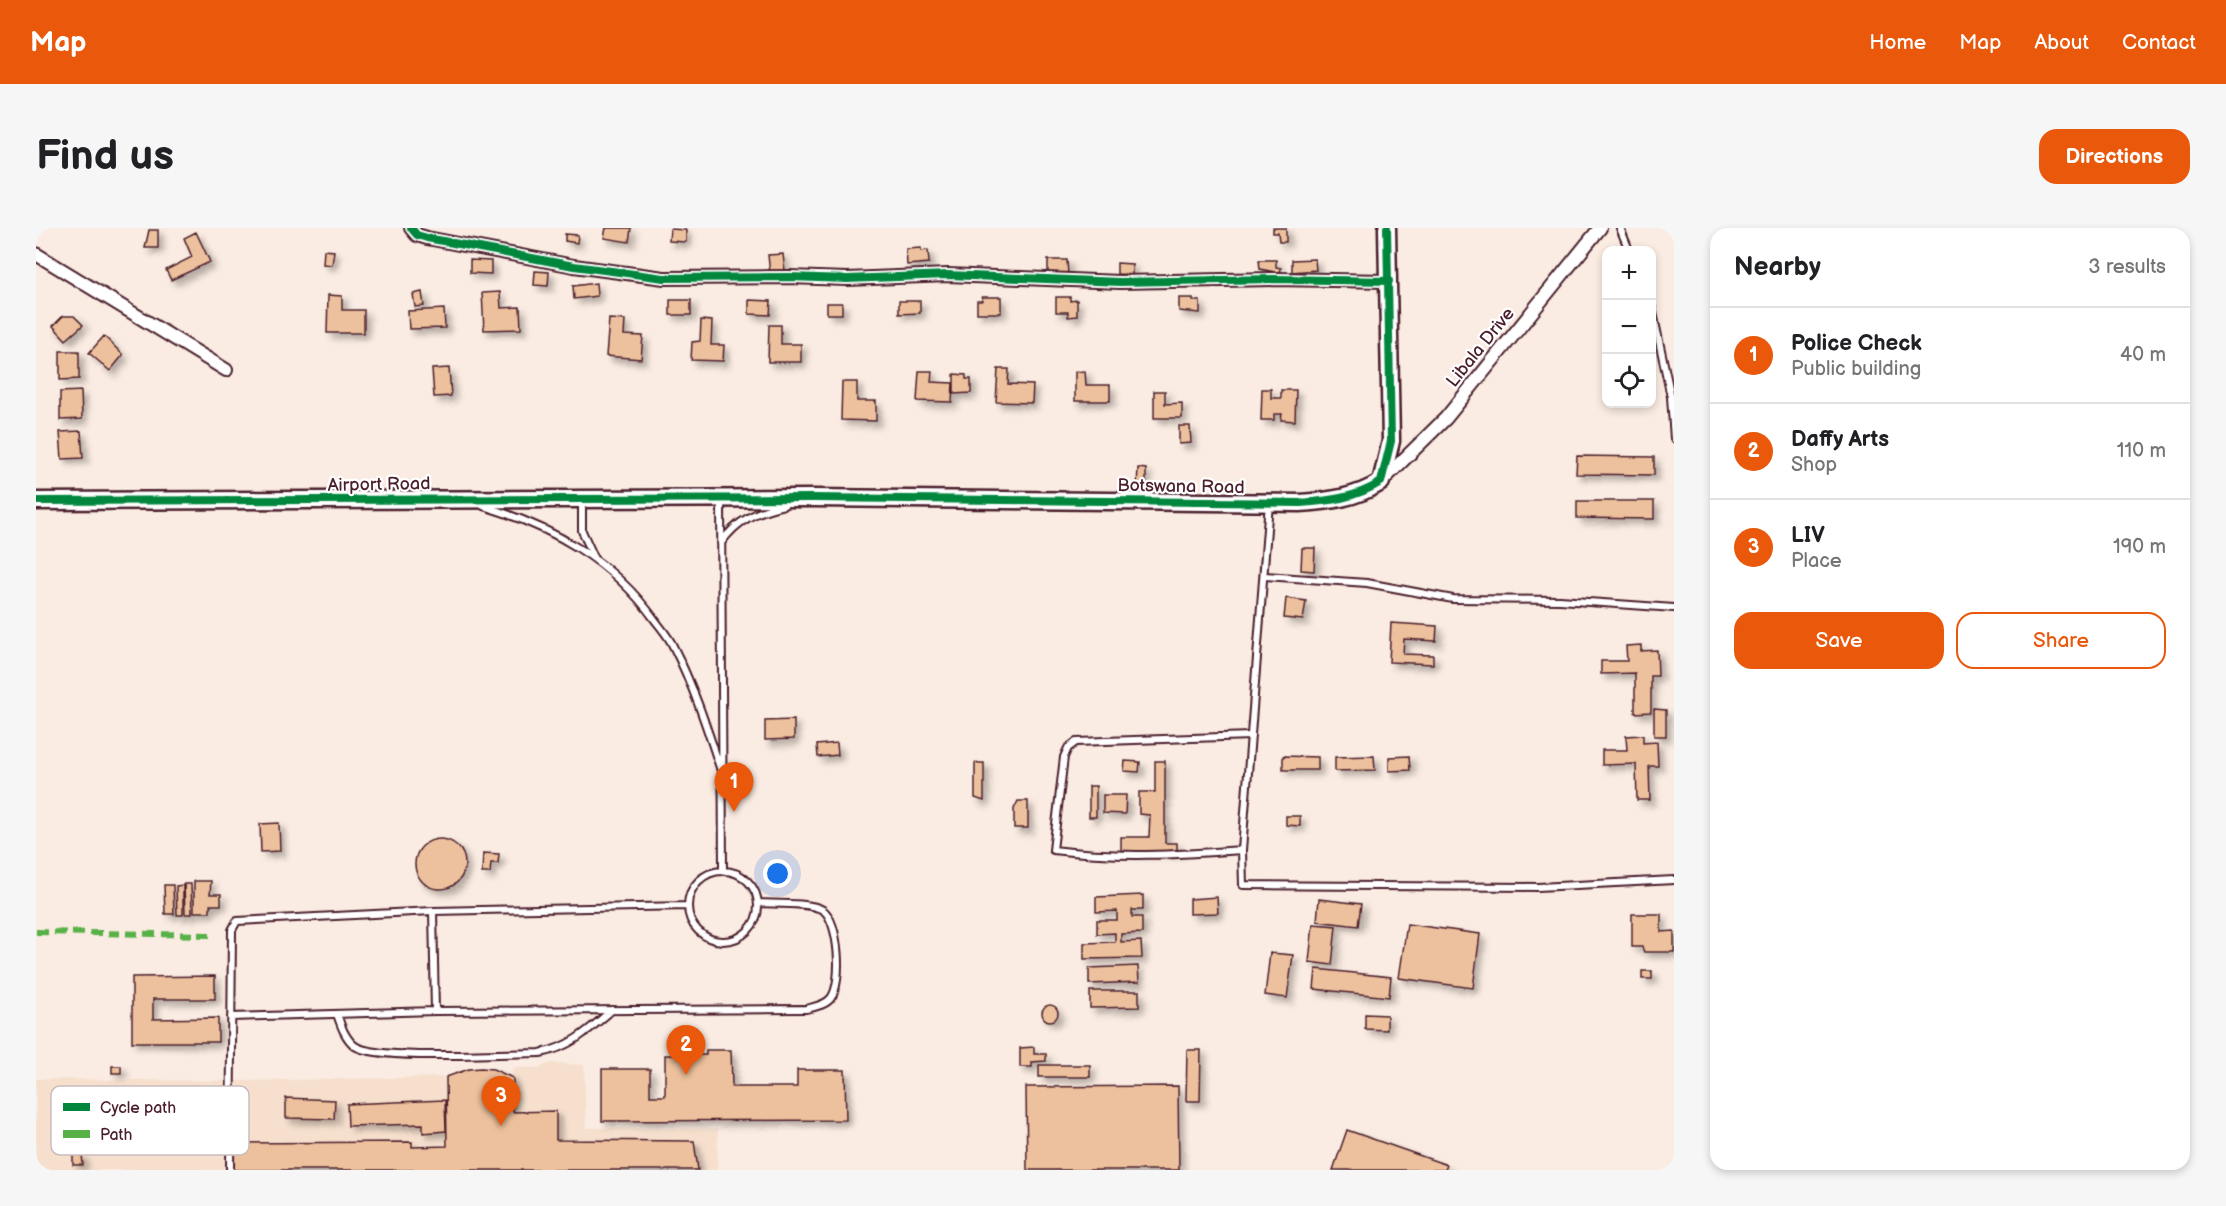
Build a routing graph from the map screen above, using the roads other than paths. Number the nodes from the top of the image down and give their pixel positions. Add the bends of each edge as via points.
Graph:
1 (411, 228) edge
2 (1387, 228) edge
3 (1600, 228) edge
4 (1620, 228) edge
5 (1627, 246) edge
6 (36, 254) edge
7 (1389, 281) junction
8 (1656, 328) edge
9 (226, 369) dead end
10 (1674, 439) edge
11 (1381, 482) junction
12 (456, 498) junction
13 (722, 498) junction
14 (813, 498) junction
15 (582, 500) junction
16 (36, 501) edge
17 (1269, 502) junction
18 (721, 544) junction
19 (595, 558) junction
20 (1265, 576) junction
21 (1674, 608) edge
22 (1251, 735) junction
23 (722, 774) junction
24 (1242, 850) junction
25 (723, 871) junction
26 (1674, 880) edge
27 (758, 903) junction
28 (688, 906) junction
29 (433, 911) junction
30 (613, 1010) junction
31 (435, 1011) junction
32 (337, 1014) junction
33 (231, 1017) junction
34 (231, 1086) edge
35 (230, 1155) edge
36 (230, 1170) edge

1 - 7 street via 427,238 642,277 847,279 948,274 1120,282
2 - 7 street
3 - 11 street, Libala Drive via 1446,418
4 - 5 lane
6 - 9 street
7 - 11 street via 1391,441
8 - 10 lane via 1671,398
11 - 17 street, Botswana Road via 1346,497 1300,503
12 - 15 street, Airport Road
12 - 16 street, Airport Road
12 - 19 lane via 524,518
13 - 14 street, Botswana Road
13 - 15 street, Airport Road
13 - 18 lane
14 - 17 street, Botswana Road
14 - 18 lane via 757,512 732,528
15 - 19 lane via 582,531
17 - 20 lane
18 - 23 lane
19 - 23 lane via 628,586 672,644 700,708
20 - 21 lane via 1367,583 1453,599 1560,600
20 - 22 lane
22 - 24 lane
22 - 24 lane via 1076,742 1064,757 1053,850 1106,856
23 - 25 lane
24 - 26 lane via 1243,885 1538,887
25 - 27 lane via 747,880
25 - 28 lane via 694,885
27 - 28 lane via 754,921 742,935 718,941 697,929
27 - 30 lane via 815,907 830,918 835,928 835,990 824,1003 806,1010
28 - 29 lane
29 - 31 lane
29 - 33 lane via 237,921 232,930
30 - 31 lane
30 - 32 lane via 571,1043 540,1053 369,1052 346,1037
31 - 32 lane
32 - 33 lane
33 - 34 lane
35 - 36 lane

